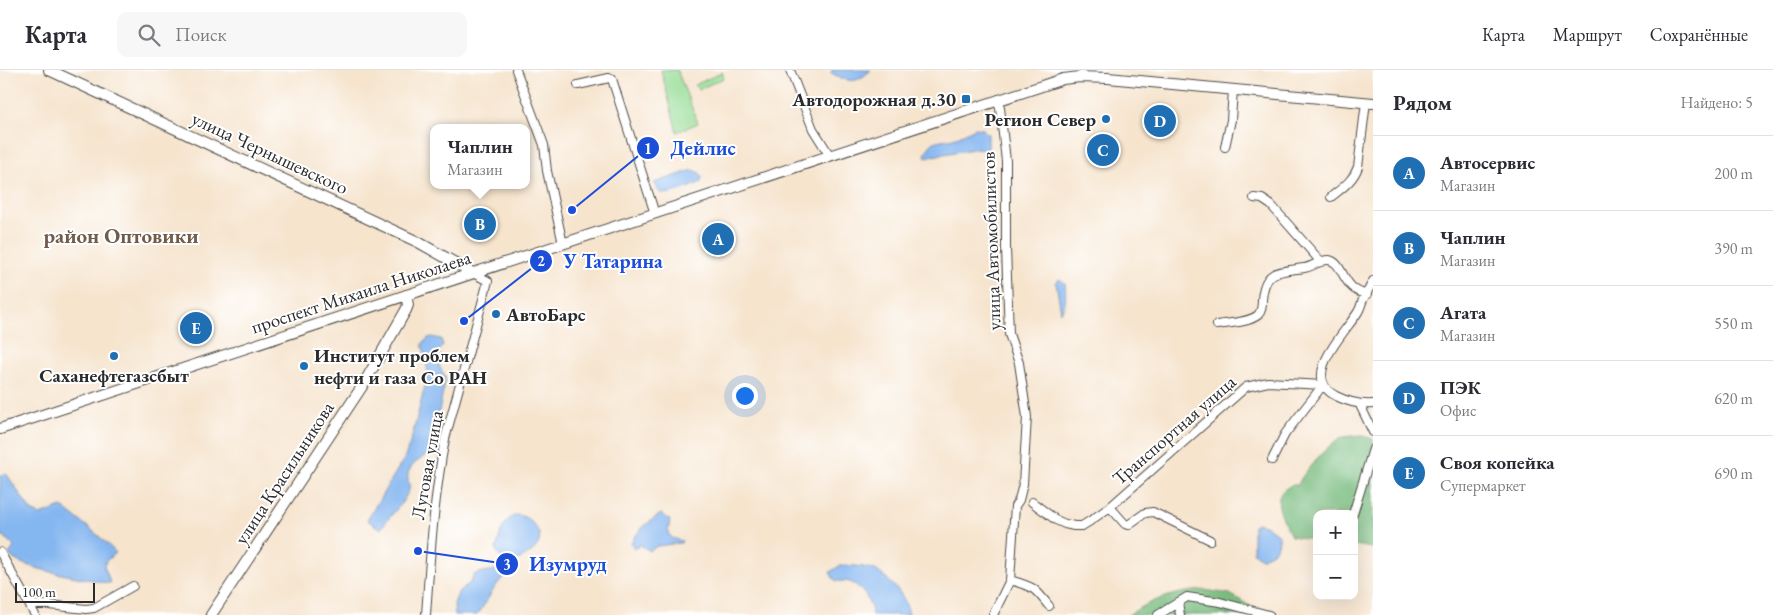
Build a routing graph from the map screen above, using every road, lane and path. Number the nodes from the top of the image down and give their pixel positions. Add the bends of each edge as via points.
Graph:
1 (49, 70) edge
2 (516, 70) edge
3 (790, 70) edge
4 (578, 85) dead end
5 (1233, 90) junction
6 (1000, 99) junction
7 (1370, 102) edge
8 (1225, 147) dead end
9 (830, 156) junction
10 (1331, 197) dead end
11 (1254, 198) dead end
12 (654, 214) junction
13 (563, 244) junction
14 (1321, 262) junction
15 (473, 274) junction
16 (1373, 281) edge
17 (1367, 294) junction
18 (406, 296) junction
19 (1218, 325) dead end
20 (1323, 385) junction
21 (1360, 404) junction
22 (1373, 404) edge
23 (0, 429) edge
24 (1373, 432) edge
25 (1373, 449) edge
26 (1272, 460) dead end
27 (1032, 502) dead end
28 (1110, 507) junction
29 (1354, 510) edge
30 (1210, 540) dead end
31 (0, 552) edge
32 (1010, 580) junction
33 (133, 586) dead end
34 (1178, 602) junction
35 (30, 605) junction
36 (1049, 606) dead end
37 (35, 615) edge
38 (212, 615) edge
39 (426, 615) edge
40 (993, 615) edge
41 (1158, 615) edge
42 (1180, 615) edge
43 (1268, 615) edge

1 - 15 main road, улица Чернышевского via 418,242
2 - 13 street via 544,145
3 - 9 street via 813,129
4 - 12 street via 612,79
5 - 6 main road, проспект Михаила Николаева via 1080,77 1054,81
5 - 7 main road, проспект Михаила Николаева
5 - 8 street
6 - 9 main road, проспект Михаила Николаева
6 - 32 street, улица Автомобилистов via 1006,161 1009,334 1019,363 1027,417 1022,484 1015,506
7 - 10 street via 1355,175
9 - 12 main road, проспект Михаила Николаева
11 - 14 street via 1262,198 1272,205
12 - 13 main road, проспект Михаила Николаева
13 - 15 main road, проспект Михаила Николаева
14 - 17 street via 1332,260 1355,291
14 - 19 street via 1273,275 1264,286 1262,307 1257,315
15 - 18 main road, проспект Михаила Николаева
15 - 39 street, Луговая улица via 488,281 442,453 432,525
16 - 17 street
17 - 20 street via 1360,310 1332,347 1324,364
18 - 23 main road, проспект Михаила Николаева
18 - 38 main road, улица Красильникова via 406,310 362,385
20 - 21 street via 1331,393
20 - 26 street via 1285,434
20 - 28 street, Транспортная улица via 1268,382 1246,387
21 - 22 street
21 - 24 street
25 - 29 street
27 - 28 street, Транспортная улица via 1056,520 1074,526 1082,526
28 - 30 street via 1128,526 1145,513 1153,512
31 - 35 street
32 - 36 street via 1030,585
32 - 40 street, улица Автомобилистов
33 - 35 street via 94,608
34 - 41 street
34 - 42 street
34 - 43 street via 1195,597
35 - 37 street

